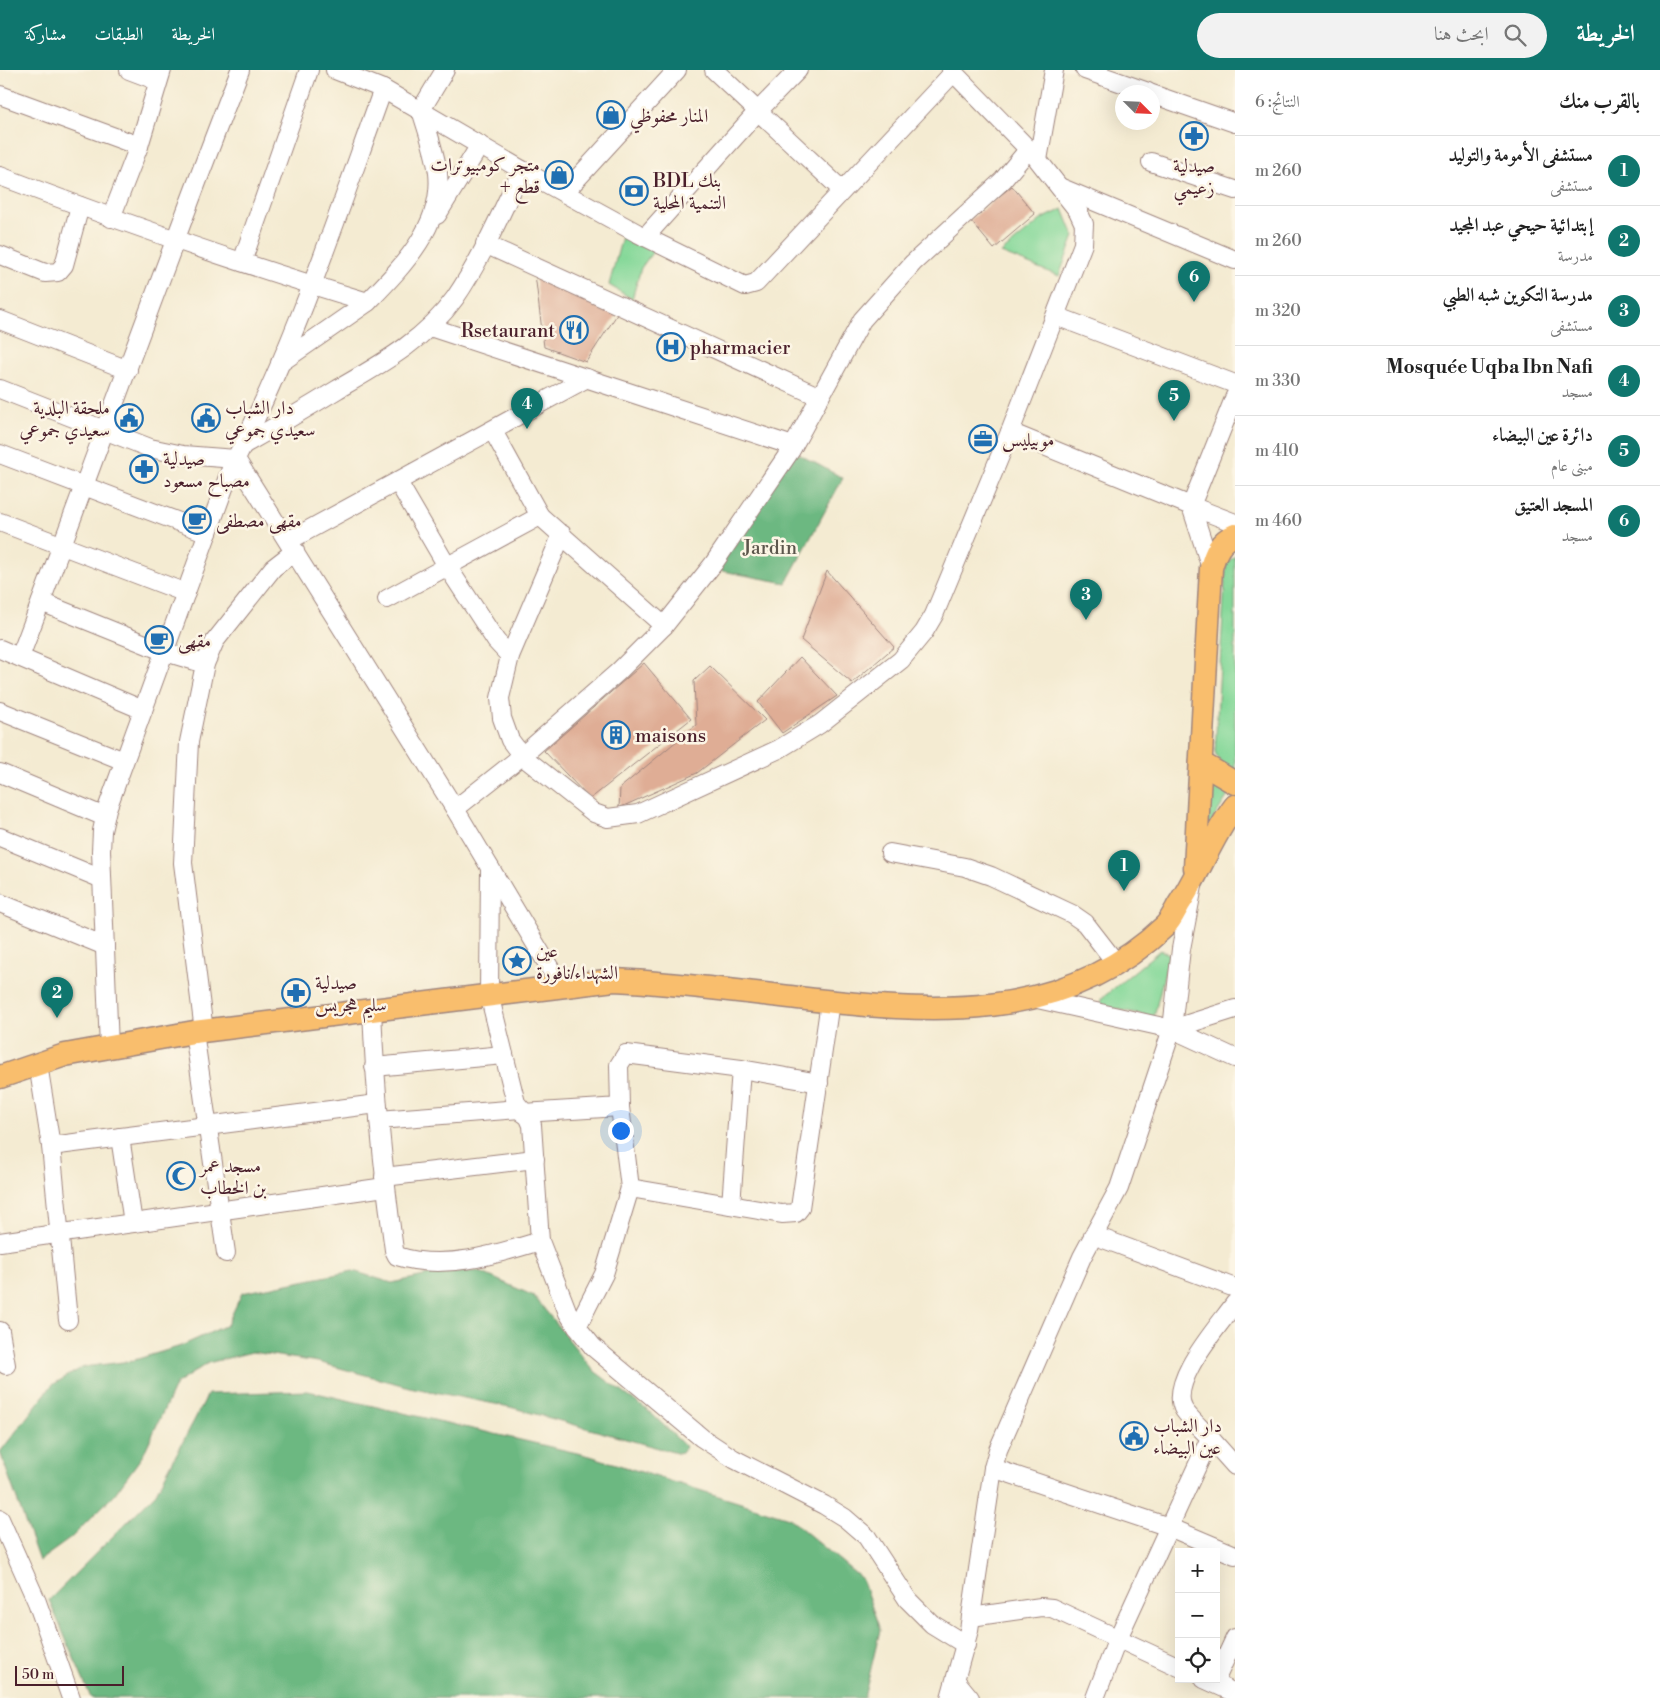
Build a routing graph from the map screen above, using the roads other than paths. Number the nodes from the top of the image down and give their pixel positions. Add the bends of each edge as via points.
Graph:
1 (129, 70) edge
2 (240, 70) edge
3 (309, 70) edge
4 (335, 70) edge
5 (445, 70) edge
6 (677, 70) edge
7 (714, 70) edge
8 (798, 70) edge
9 (1054, 70) edge
10 (1085, 70) edge
11 (952, 72) edge
12 (160, 75) edge
13 (1128, 85) edge
14 (383, 89) junction
15 (0, 95) edge
16 (1160, 97) edge
17 (421, 110) junction
18 (759, 110) junction
19 (1235, 123) edge
20 (480, 145) junction
21 (138, 146) junction
22 (1033, 155) junction
23 (1150, 162) dead end
24 (522, 170) junction
25 (0, 176) edge
26 (1059, 187) junction
27 (842, 190) junction
28 (1235, 190) edge
29 (564, 193) junction
30 (80, 206) junction
31 (111, 218) junction
32 (431, 224) junction
33 (645, 237) junction
34 (175, 238) junction
35 (484, 244) junction
36 (0, 255) edge
37 (1235, 260) edge
38 (242, 262) junction
39 (311, 286) junction
40 (368, 302) junction
41 (1056, 316) junction
42 (0, 320) edge
43 (430, 327) junction
44 (280, 363) junction
45 (128, 370) junction
46 (587, 378) junction
47 (1235, 384) edge
48 (0, 389) edge
49 (1235, 396) edge
50 (820, 397) junction
51 (106, 431) junction
52 (493, 431) junction
53 (1010, 432) junction
54 (793, 446) junction
55 (240, 452) junction
56 (0, 454) edge
57 (398, 482) junction
58 (85, 486) junction
59 (1190, 506) junction
60 (540, 516) junction
61 (0, 522) edge
62 (1235, 524) edge
63 (208, 533) junction
64 (562, 534) junction
65 (1235, 534) edge
66 (62, 546) junction
67 (291, 546) junction
68 (447, 566) junction
69 (1211, 568) junction
70 (186, 593) junction
71 (387, 599) dead end
72 (40, 602) junction
73 (664, 626) junction
74 (0, 649) edge
75 (165, 652) junction
76 (510, 656) junction
77 (20, 657) junction
78 (205, 664) junction
79 (143, 710) junction
80 (0, 711) edge
81 (522, 756) junction
82 (124, 761) junction
83 (1201, 763) junction
84 (0, 773) edge
85 (1235, 783) edge
86 (1235, 806) edge
87 (455, 809) junction
88 (105, 817) junction
89 (0, 837) edge
90 (890, 853) dead end
91 (490, 868) junction
92 (102, 879) junction
93 (1194, 881) junction
94 (0, 903) edge
95 (105, 946) junction
96 (1116, 963) junction
97 (560, 985) junction
98 (489, 994) junction
99 (1032, 998) junction
100 (830, 1002) junction
101 (1235, 1008) edge
102 (372, 1009) junction
103 (1172, 1029) junction
104 (199, 1031) junction
105 (109, 1047) junction
106 (504, 1055) junction
107 (1235, 1058) edge
108 (38, 1064) junction
109 (374, 1067) junction
110 (741, 1068) junction
111 (0, 1077) edge
112 (818, 1083) junction
113 (620, 1107) junction
114 (522, 1111) junction
115 (378, 1112) junction
116 (207, 1125) junction
117 (120, 1137) junction
118 (51, 1146) junction
119 (535, 1159) junction
120 (385, 1182) junction
121 (630, 1188) junction
122 (731, 1205) junction
123 (220, 1212) junction
124 (133, 1223) junction
125 (60, 1232) junction
126 (1093, 1235) junction
127 (540, 1241) junction
128 (0, 1242) edge
129 (226, 1253) dead end
130 (1235, 1288) edge
131 (1235, 1303) edge
132 (68, 1320) dead end
133 (1229, 1324) edge
134 (577, 1327) junction
135 (0, 1331) edge
136 (6, 1365) dead end
137 (1210, 1438) junction
138 (1235, 1466) edge
139 (992, 1468) junction
140 (0, 1519) edge
141 (1169, 1527) junction
142 (1235, 1555) edge
143 (971, 1617) junction
144 (1118, 1638) junction
145 (1235, 1638) edge
146 (966, 1645) junction
147 (1175, 1665) edge
148 (956, 1681) junction
149 (1212, 1684) edge
150 (1235, 1693) edge
151 (71, 1698) edge
152 (950, 1698) edge
153 (970, 1698) edge
154 (1095, 1698) edge

1 - 12 street
2 - 34 street
3 - 38 street
4 - 14 street
5 - 17 street
6 - 29 street
7 - 18 street
8 - 18 street
9 - 22 street
10 - 13 street
11 - 22 street
11 - 27 street
12 - 21 street
14 - 17 street
14 - 39 street
15 - 21 street
16 - 19 street
17 - 20 street
17 - 32 street via 438,174
18 - 27 street
18 - 33 street
20 - 24 street
20 - 32 street
21 - 31 street
22 - 26 street
22 - 50 street via 883,294 862,320
23 - 28 street
24 - 29 street
24 - 35 street
25 - 30 street
26 - 37 street
26 - 41 street via 1084,224 1083,244
27 - 33 street via 756,283 748,286 739,285
29 - 33 street
30 - 31 street
30 - 36 street via 64,265 58,272 45,273
31 - 34 street
32 - 40 street via 395,274
34 - 38 street
34 - 45 street
35 - 43 street via 455,298
35 - 50 street
38 - 39 street
39 - 40 street
39 - 44 street
40 - 44 street
41 - 47 street
41 - 53 street
42 - 45 street
43 - 46 street
43 - 55 street via 385,361
44 - 55 street
45 - 51 street
46 - 52 street
46 - 54 street
48 - 51 street
49 - 59 street
50 - 54 street
51 - 55 street via 164,452
51 - 58 street
52 - 57 street
52 - 60 street
53 - 59 street
53 - 81 street via 924,632 901,660 820,724 736,770 638,814 621,818 594,813
54 - 73 street via 714,563
55 - 63 street
55 - 67 street
56 - 58 street
57 - 67 street
57 - 68 street
58 - 63 street
58 - 66 street
59 - 62 street
59 - 69 street
60 - 64 street
60 - 68 street
61 - 66 street
63 - 70 street
64 - 73 street
64 - 76 street
65 - 69 main road via 1216,552
66 - 70 street
66 - 72 street
67 - 78 street via 220,632
67 - 87 street
68 - 71 street
68 - 76 street via 496,641
69 - 83 main road
70 - 75 street
72 - 75 street
72 - 77 street
73 - 81 street via 618,672
74 - 77 street
75 - 78 street
75 - 79 street
76 - 81 street via 500,698 502,718 510,740
77 - 79 street
78 - 104 street via 188,742 183,863
79 - 82 street
80 - 82 street
81 - 87 street
82 - 88 street
83 - 85 main road
83 - 93 main road
84 - 88 street
86 - 93 main road
87 - 91 street
88 - 92 street
89 - 92 street
90 - 96 street via 966,867 1072,914 1085,923
91 - 97 street
91 - 98 street
92 - 95 street
93 - 96 main road via 1167,924
93 - 103 street via 1181,949
94 - 95 street
95 - 105 street
96 - 99 main road via 1088,979
97 - 98 main road
97 - 100 main road via 614,980 659,982
98 - 102 main road
98 - 106 street
99 - 100 main road via 982,1008 937,1010
99 - 103 street
100 - 112 street
101 - 103 street
102 - 104 main road
102 - 109 street
103 - 107 street
103 - 126 street via 1119,1188
104 - 105 main road
104 - 116 street
105 - 108 main road
106 - 109 street
106 - 114 street
108 - 111 main road
108 - 118 street
109 - 115 street
110 - 112 street
110 - 113 street via 626,1054 619,1066
110 - 122 street
112 - 122 street via 800,1208 796,1213 782,1214
113 - 114 street
113 - 121 street
114 - 115 street
114 - 119 street via 532,1125
115 - 116 street
115 - 120 street
116 - 117 street
116 - 123 street
117 - 118 street
117 - 124 street
118 - 125 street
119 - 120 street
119 - 127 street
120 - 123 street
120 - 127 street via 397,1256 414,1262 440,1263 501,1253
121 - 122 street
121 - 134 street via 604,1274
123 - 124 street
123 - 129 street
124 - 125 street
125 - 128 street
125 - 132 street
126 - 130 street
126 - 139 street
127 - 134 street via 568,1313
131 - 133 street
133 - 137 street via 1196,1356 1180,1399 1184,1410
134 - 146 street via 593,1347 702,1438 734,1459 845,1518 867,1537 908,1600 932,1624
135 - 136 street
137 - 138 street
137 - 141 street
139 - 141 street
139 - 143 street
140 - 151 street via 37,1602
141 - 142 street
141 - 144 street
143 - 144 street via 1052,1608
143 - 146 street
144 - 147 street
144 - 154 street
145 - 149 street
146 - 148 street
148 - 152 street
148 - 153 street
149 - 150 street

